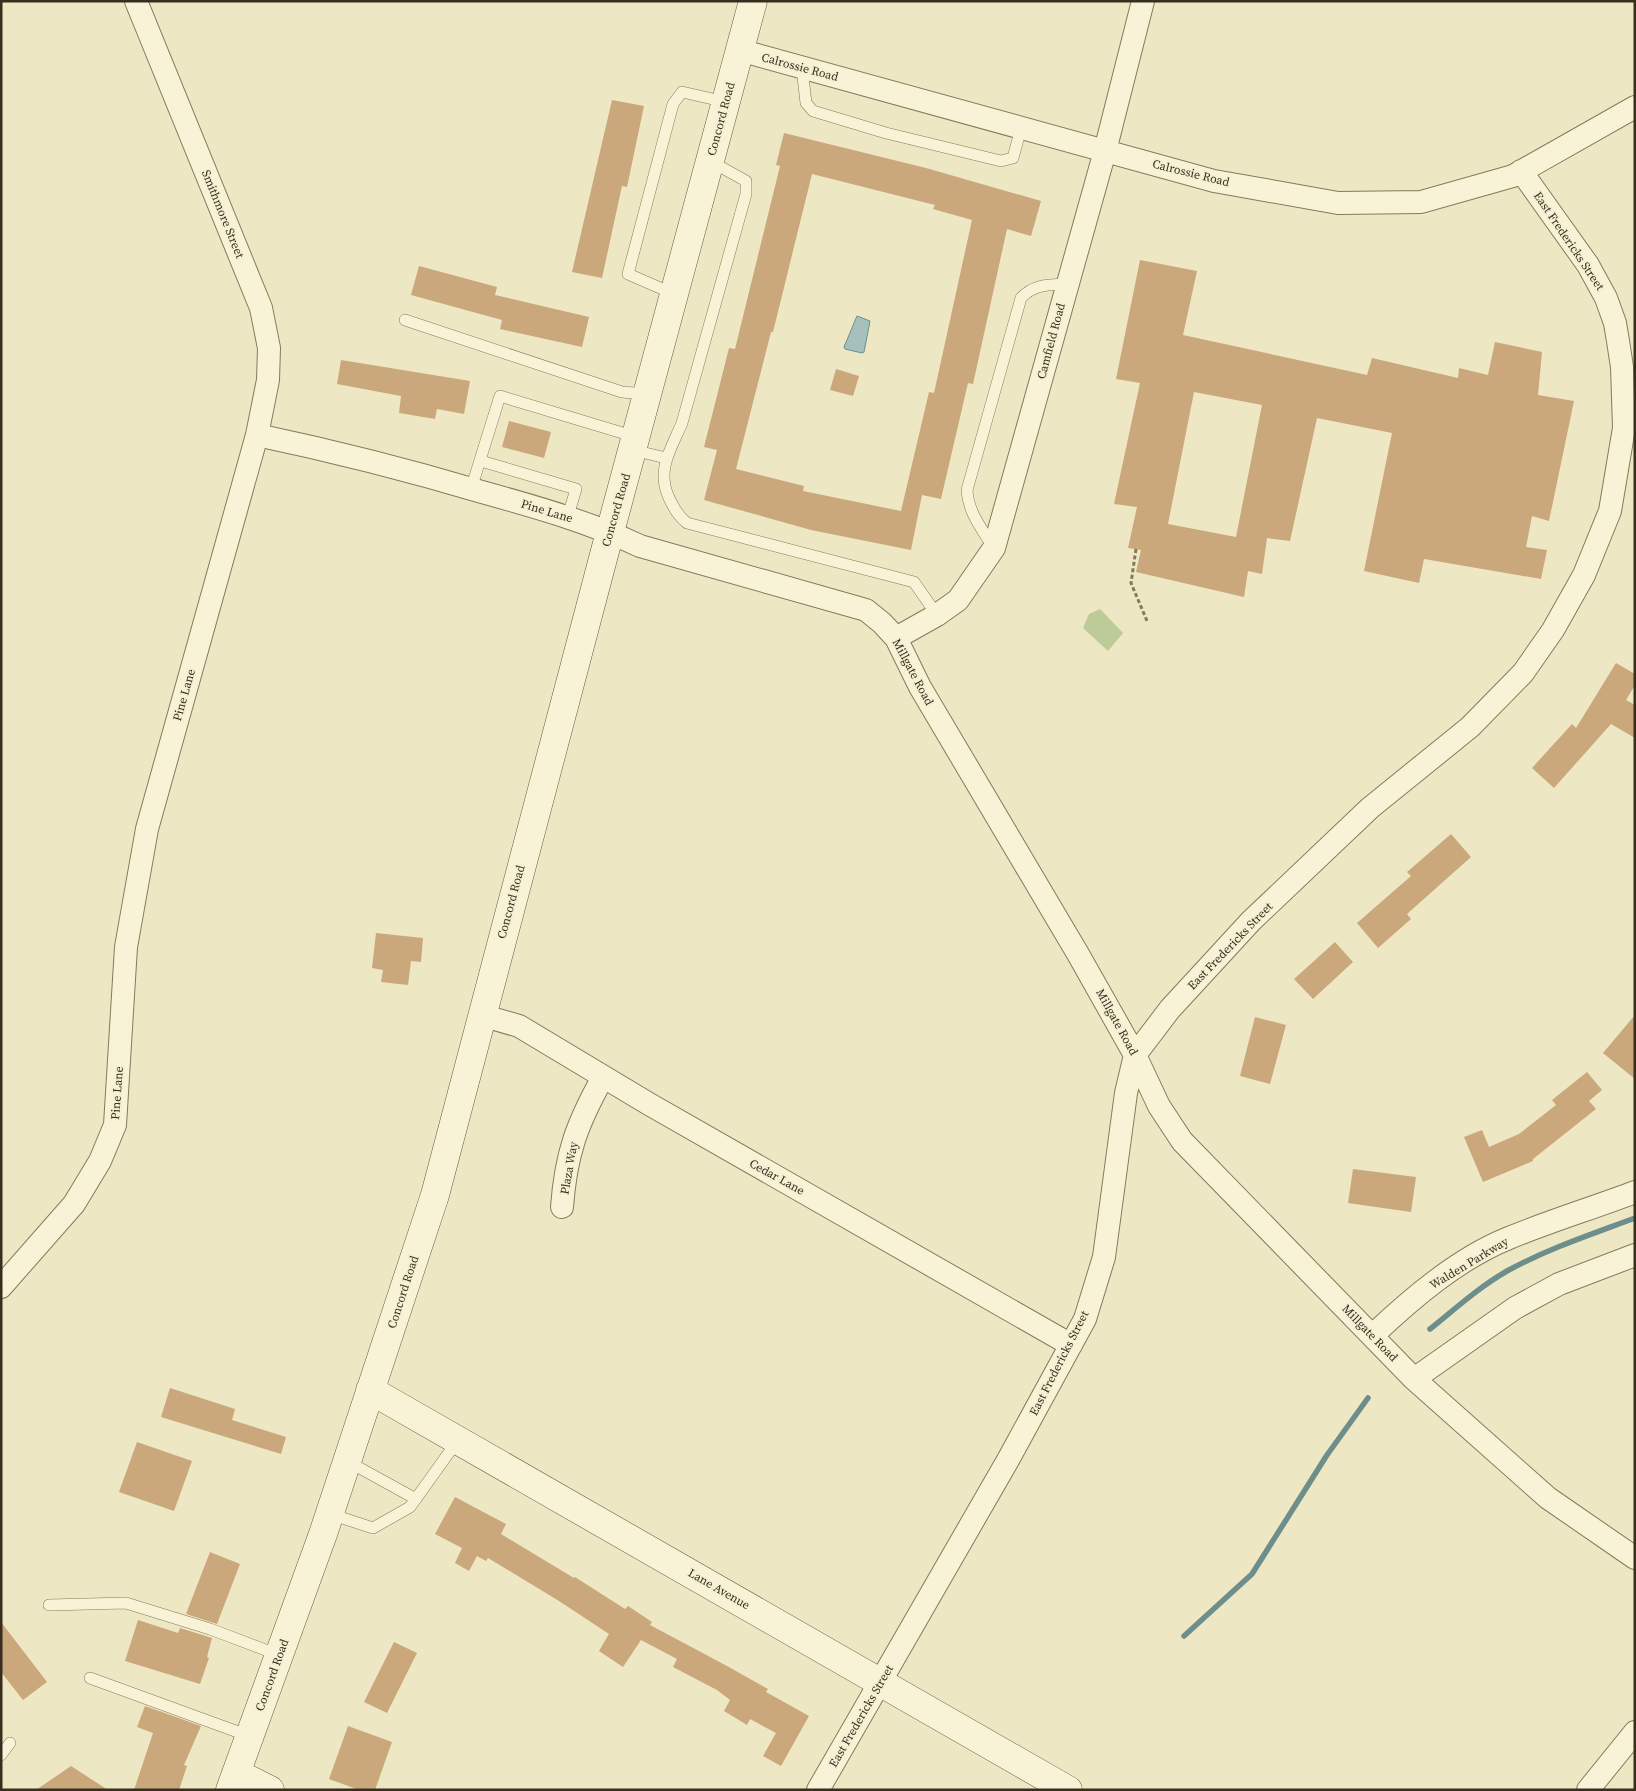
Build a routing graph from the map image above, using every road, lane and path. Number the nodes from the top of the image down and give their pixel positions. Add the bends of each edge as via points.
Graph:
1 (136, 1) edge
2 (752, 1) edge
3 (1143, 1) edge
4 (739, 50) junction
5 (802, 68) junction
6 (726, 102) junction
7 (1635, 107) edge
8 (1020, 128) junction
9 (1105, 151) junction
10 (710, 162) junction
11 (1521, 171) junction
12 (1066, 284) junction
13 (674, 294) junction
14 (405, 320) dead end
15 (647, 394) junction
16 (257, 435) junction
17 (634, 443) junction
18 (666, 458) junction
19 (481, 461) junction
20 (471, 489) junction
21 (568, 516) junction
22 (610, 532) junction
23 (994, 548) junction
24 (1136, 549) dead end
25 (937, 615) junction
26 (1147, 621) dead end
27 (896, 638) junction
28 (481, 1015) junction
29 (1135, 1055) junction
30 (604, 1077) junction
31 (1635, 1192) edge
32 (562, 1206) dead end
33 (1635, 1254) edge
34 (1, 1287) edge
35 (1373, 1335) junction
36 (1071, 1345) junction
37 (1414, 1379) junction
38 (370, 1390) junction
39 (458, 1440) junction
40 (347, 1461) junction
41 (416, 1499) junction
42 (330, 1514) junction
43 (1635, 1558) edge
44 (48, 1605) dead end
45 (279, 1655) junction
46 (90, 1678) dead end
47 (882, 1682) junction
48 (1635, 1732) edge
49 (249, 1736) junction
50 (10, 1743) dead end
51 (1, 1754) edge
52 (233, 1781) edge
53 (270, 1790) edge
54 (818, 1790) edge
55 (1068, 1790) edge
56 (1588, 1790) edge

1 - 16 street, Smithmore Street via 261,308 269,348 268,380
2 - 4 street, Concord Road
3 - 9 street, Camfield Road
4 - 5 street, Calrossie Road
4 - 6 street, Concord Road
5 - 8 street, Calrossie Road
5 - 8 lane via 806,103 813,110 886,133 1001,161 1013,158
6 - 10 street, Concord Road
6 - 13 lane via 682,92 673,104 628,274
7 - 11 street, Calrossie Road
8 - 9 street, Calrossie Road
9 - 11 street, Calrossie Road via 1214,180 1338,203 1421,202
9 - 12 street, Camfield Road
10 - 13 street, Concord Road
10 - 18 lane via 746,181 746,194 682,423
11 - 29 street, East Fredericks Street via 1588,265 1606,298 1617,332 1624,428 1610,511 1584,575 1524,674 1470,727 1370,808 1251,921 1170,1009
12 - 23 street, Camfield Road
12 - 23 lane via 1038,286 1021,298 967,490 972,513
13 - 15 street, Concord Road
14 - 15 lane via 622,392
15 - 17 street, Concord Road
16 - 20 street, Pine Lane via 372,461
16 - 34 street, Pine Lane via 147,829 126,947 114,1125 100,1161 74,1204
17 - 18 lane
17 - 19 lane via 500,396
17 - 22 street, Concord Road
18 - 25 lane via 664,487 678,515 687,523 914,582
19 - 20 lane
19 - 21 lane via 576,489
20 - 21 street, Pine Lane
21 - 22 street, Pine Lane
22 - 27 street, Millgate Road via 640,546 866,610
22 - 28 street, Concord Road
23 - 25 street, Camfield Road via 958,600
24 - 26 path via 1131,583
25 - 27 street, Camfield Road
27 - 29 street, Millgate Road via 930,704
28 - 30 street, Cedar Lane via 519,1026
28 - 38 street, Concord Road via 435,1195
29 - 35 street, Millgate Road via 1160,1106 1182,1141
29 - 36 street, East Fredericks Street via 1126,1093 1104,1257 1085,1319
30 - 32 street, Plaza Way via 582,1116 571,1147
30 - 36 street, Cedar Lane
31 - 35 street, Walden Parkway via 1508,1238 1463,1263 1414,1297
33 - 37 street via 1559,1284 1515,1308
35 - 37 street, Millgate Road
36 - 47 street, East Fredericks Street
37 - 43 street, Millgate Road via 1548,1498
38 - 39 street, Lane Avenue
38 - 40 street, Concord Road
39 - 41 lane
39 - 47 street, Lane Avenue
40 - 41 lane
40 - 42 street, Concord Road
41 - 42 lane via 410,1507 373,1528
42 - 45 street, Concord Road
44 - 45 lane via 126,1602
45 - 49 street, Concord Road
46 - 49 lane
47 - 54 street, East Fredericks Street
47 - 55 street, Lane Avenue
48 - 56 street
49 - 52 street, Concord Road
50 - 51 lane
52 - 53 street

